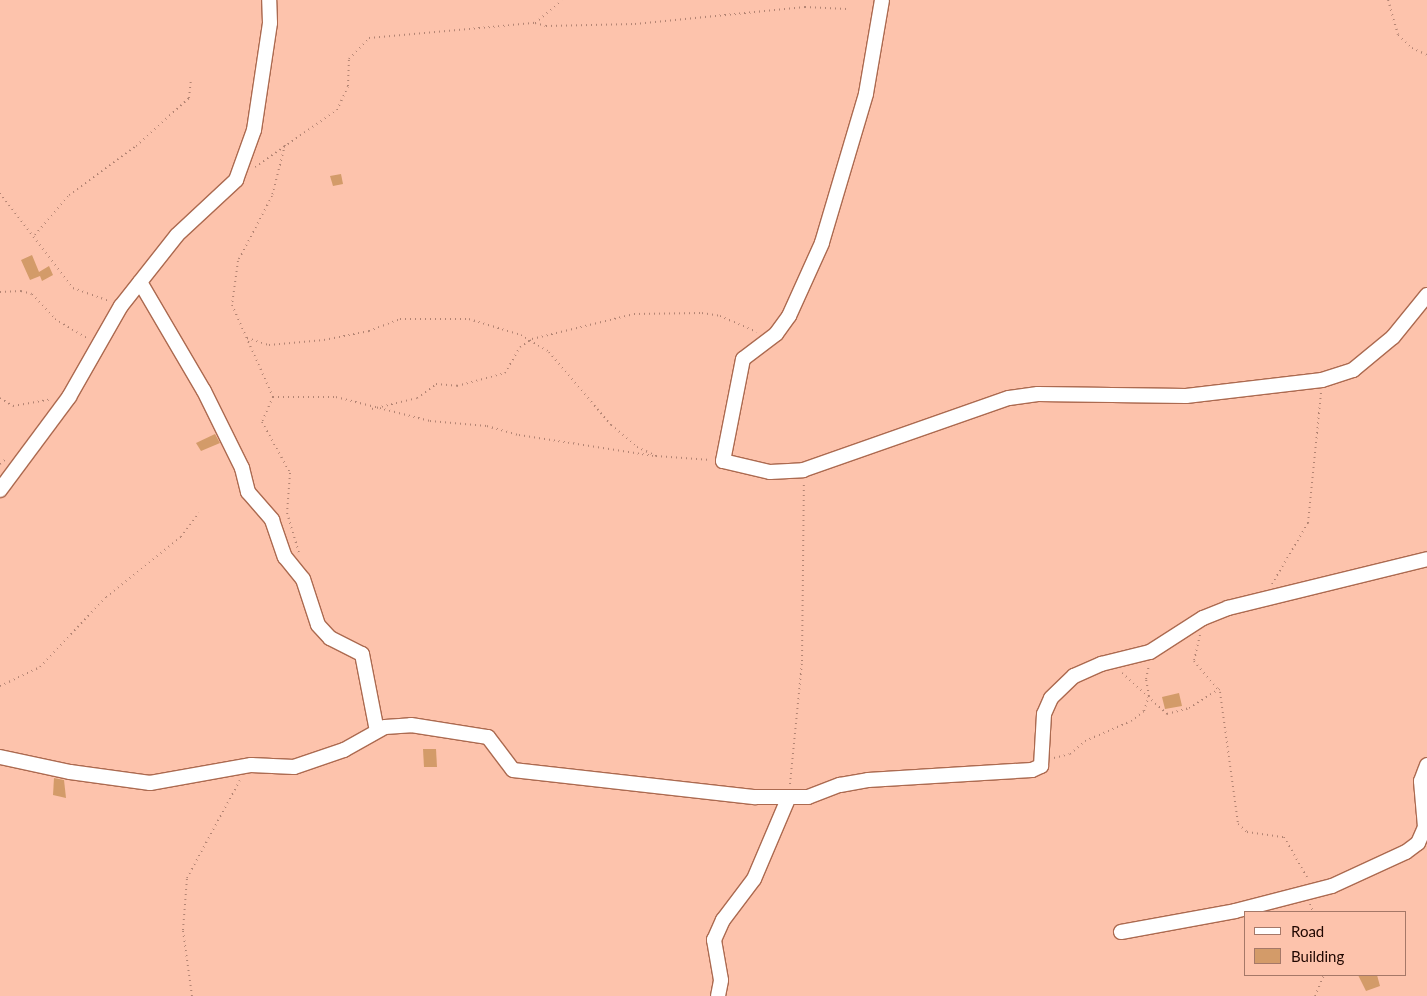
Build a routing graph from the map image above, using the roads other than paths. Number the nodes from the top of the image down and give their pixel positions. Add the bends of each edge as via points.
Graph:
1 (269, 0) edge
2 (882, 0) edge
3 (140, 282) junction
4 (1427, 295) edge
5 (0, 490) edge
6 (1427, 560) edge
7 (377, 731) junction
8 (0, 757) edge
9 (1427, 764) edge
10 (788, 799) junction
11 (1121, 932) dead end
12 (718, 996) edge

1 - 3 street via 270,23 254,130 236,180 177,235
2 - 4 street via 866,94 822,243 789,316 776,334 742,359 723,461 770,472 803,470 1009,398 1038,394 1186,396 1322,380 1354,370 1393,337
3 - 5 street via 121,306 70,394
3 - 7 street via 204,391 242,468 248,492 272,520 284,557 297,570 324,633 362,654
6 - 10 street via 1260,600 1203,618 1155,649 1074,676 1051,698 1044,714 1041,766 1032,770 868,780 840,785 808,797
7 - 8 street via 344,750 294,767 251,765 150,783 70,772
7 - 10 street via 411,725 488,737 513,770 539,775
9 - 11 street via 1421,780 1426,827 1418,843 1380,866 1308,892 1235,911
10 - 12 street via 754,879 723,920 714,940 721,980

